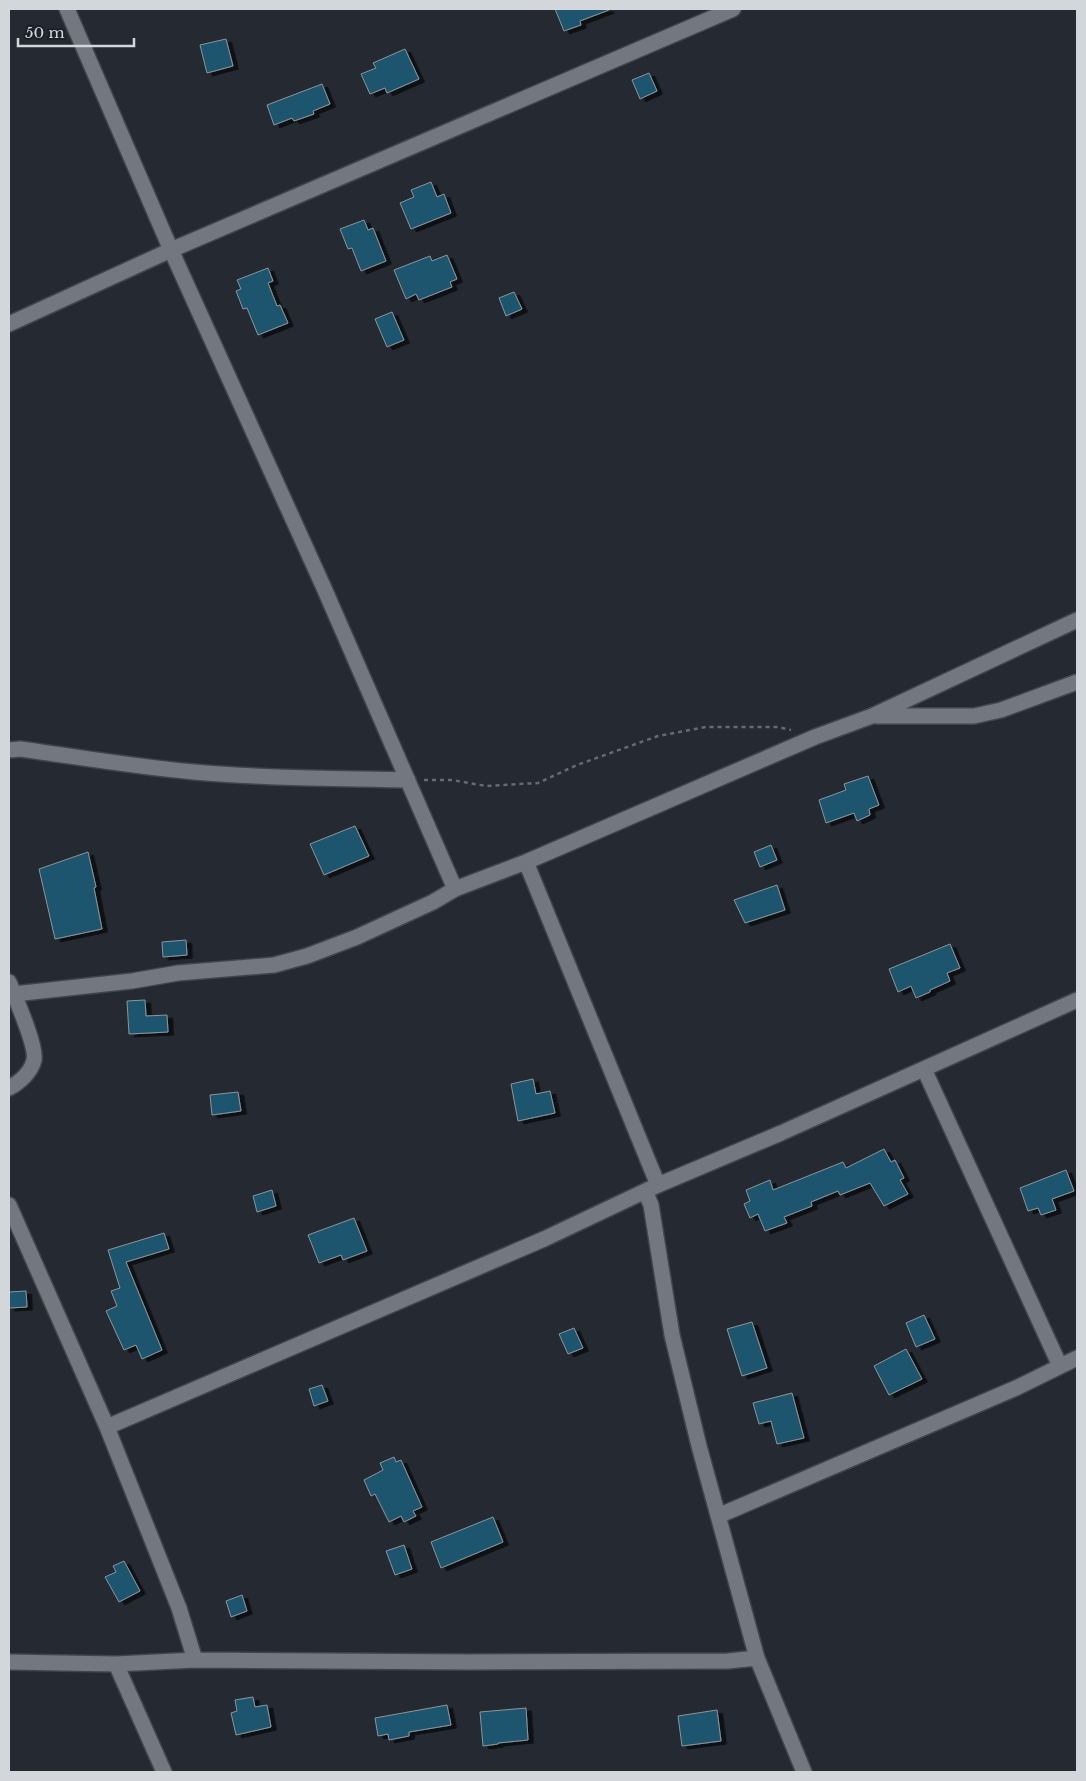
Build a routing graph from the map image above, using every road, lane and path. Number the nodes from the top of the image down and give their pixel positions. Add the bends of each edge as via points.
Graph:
1 (67, 9) edge
2 (732, 9) edge
3 (171, 250) junction
4 (9, 324) edge
5 (1077, 620) edge
6 (1077, 682) edge
7 (872, 716) junction
8 (815, 737) junction
9 (9, 750) edge
10 (408, 780) junction
11 (526, 862) junction
12 (455, 889) junction
13 (12, 988) edge
14 (1077, 1000) edge
15 (924, 1069) junction
16 (9, 1088) edge
17 (652, 1188) junction
18 (9, 1205) edge
19 (1077, 1358) edge
20 (1060, 1366) junction
21 (107, 1427) junction
22 (718, 1516) junction
23 (757, 1658) junction
24 (195, 1660) junction
25 (9, 1662) edge
26 (116, 1664) junction
27 (164, 1772) edge
28 (804, 1772) edge

1 - 3 street
2 - 3 street
3 - 4 street
3 - 10 street
5 - 7 street
6 - 7 street via 1001,710 974,716
7 - 8 street
8 - 10 path via 778,727 706,727 658,736 577,765 538,783 486,786 452,780
8 - 11 street
9 - 10 street via 196,772
10 - 12 street
11 - 12 street
11 - 17 street via 623,1104
12 - 13 street via 357,937 274,965 178,973 132,982
13 - 16 street via 34,1048 34,1059 28,1072
14 - 15 street
15 - 17 street
15 - 20 street
17 - 21 street
17 - 22 street via 651,1205 672,1335
18 - 21 street
19 - 20 street
20 - 22 street
21 - 24 street via 180,1608
22 - 23 street
23 - 24 street via 728,1661 470,1662
23 - 28 street
24 - 26 street
25 - 26 street
26 - 27 street

